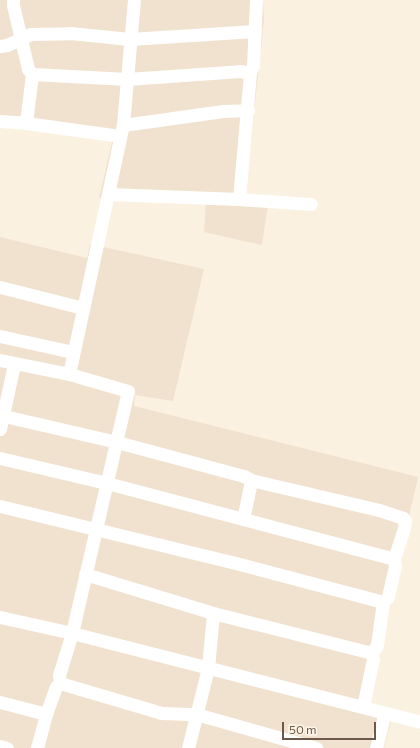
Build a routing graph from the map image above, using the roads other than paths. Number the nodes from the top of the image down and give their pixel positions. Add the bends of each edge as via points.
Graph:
1 (13, 0) edge
2 (134, 0) edge
3 (256, 0) edge
4 (256, 31) junction
5 (21, 39) junction
6 (130, 39) junction
7 (0, 46) edge
8 (250, 73) junction
9 (32, 74) junction
10 (127, 79) junction
11 (248, 110) junction
12 (0, 121) edge
13 (26, 123) junction
14 (121, 130) junction
15 (108, 194) junction
16 (239, 199) junction
17 (311, 204) dead end
18 (0, 287) edge
19 (83, 308) junction
20 (0, 336) edge
21 (73, 352) junction
22 (0, 360) edge
23 (14, 364) junction
24 (69, 374) junction
25 (2, 416) edge
26 (0, 429) edge
27 (117, 442) junction
28 (0, 458) edge
29 (251, 480) junction
30 (107, 483) junction
31 (0, 506) edge
32 (243, 519) junction
33 (96, 529) junction
34 (394, 559) junction
35 (85, 574) junction
36 (383, 602) junction
37 (213, 613) junction
38 (0, 617) edge
39 (72, 633) junction
40 (372, 653) junction
41 (208, 668) junction
42 (60, 683) junction
43 (0, 702) edge
44 (364, 707) junction
45 (385, 713) junction
46 (46, 714) junction
47 (196, 714) junction
48 (420, 722) edge
49 (0, 746) edge
50 (7, 748) edge
51 (37, 748) edge
52 (188, 748) edge
53 (316, 748) edge
54 (376, 748) edge

1 - 5 street
2 - 6 street
3 - 4 street
4 - 6 street
4 - 8 street
5 - 6 street via 31,34 70,33
5 - 7 street
5 - 9 street via 28,69
6 - 10 street
8 - 10 street via 240,71
8 - 11 street
9 - 10 street
9 - 13 street
10 - 14 street
11 - 14 street via 223,111
11 - 16 street
12 - 13 street
13 - 14 street
14 - 15 street
15 - 16 street
15 - 19 street
16 - 17 street
18 - 19 street
19 - 21 street
20 - 21 street
21 - 24 street
22 - 23 street
23 - 24 street
23 - 25 street
24 - 27 street via 128,391
25 - 26 street
25 - 27 street
27 - 29 street
27 - 30 street
28 - 30 street
29 - 32 street
29 - 34 street via 379,510 402,518 405,521 404,528
30 - 32 street
30 - 33 street
31 - 33 street
32 - 34 street
33 - 35 street
33 - 36 street
34 - 36 street via 395,566 388,597
35 - 37 street
35 - 39 street
36 - 40 street via 378,644
37 - 40 street
37 - 41 street
38 - 39 street
39 - 41 street
39 - 42 street via 59,675
40 - 44 street
41 - 44 street
41 - 47 street
42 - 46 street
42 - 47 street via 160,713
43 - 46 street
44 - 45 street
45 - 48 street
45 - 54 street
46 - 51 street
47 - 52 street
47 - 53 street
49 - 50 street

